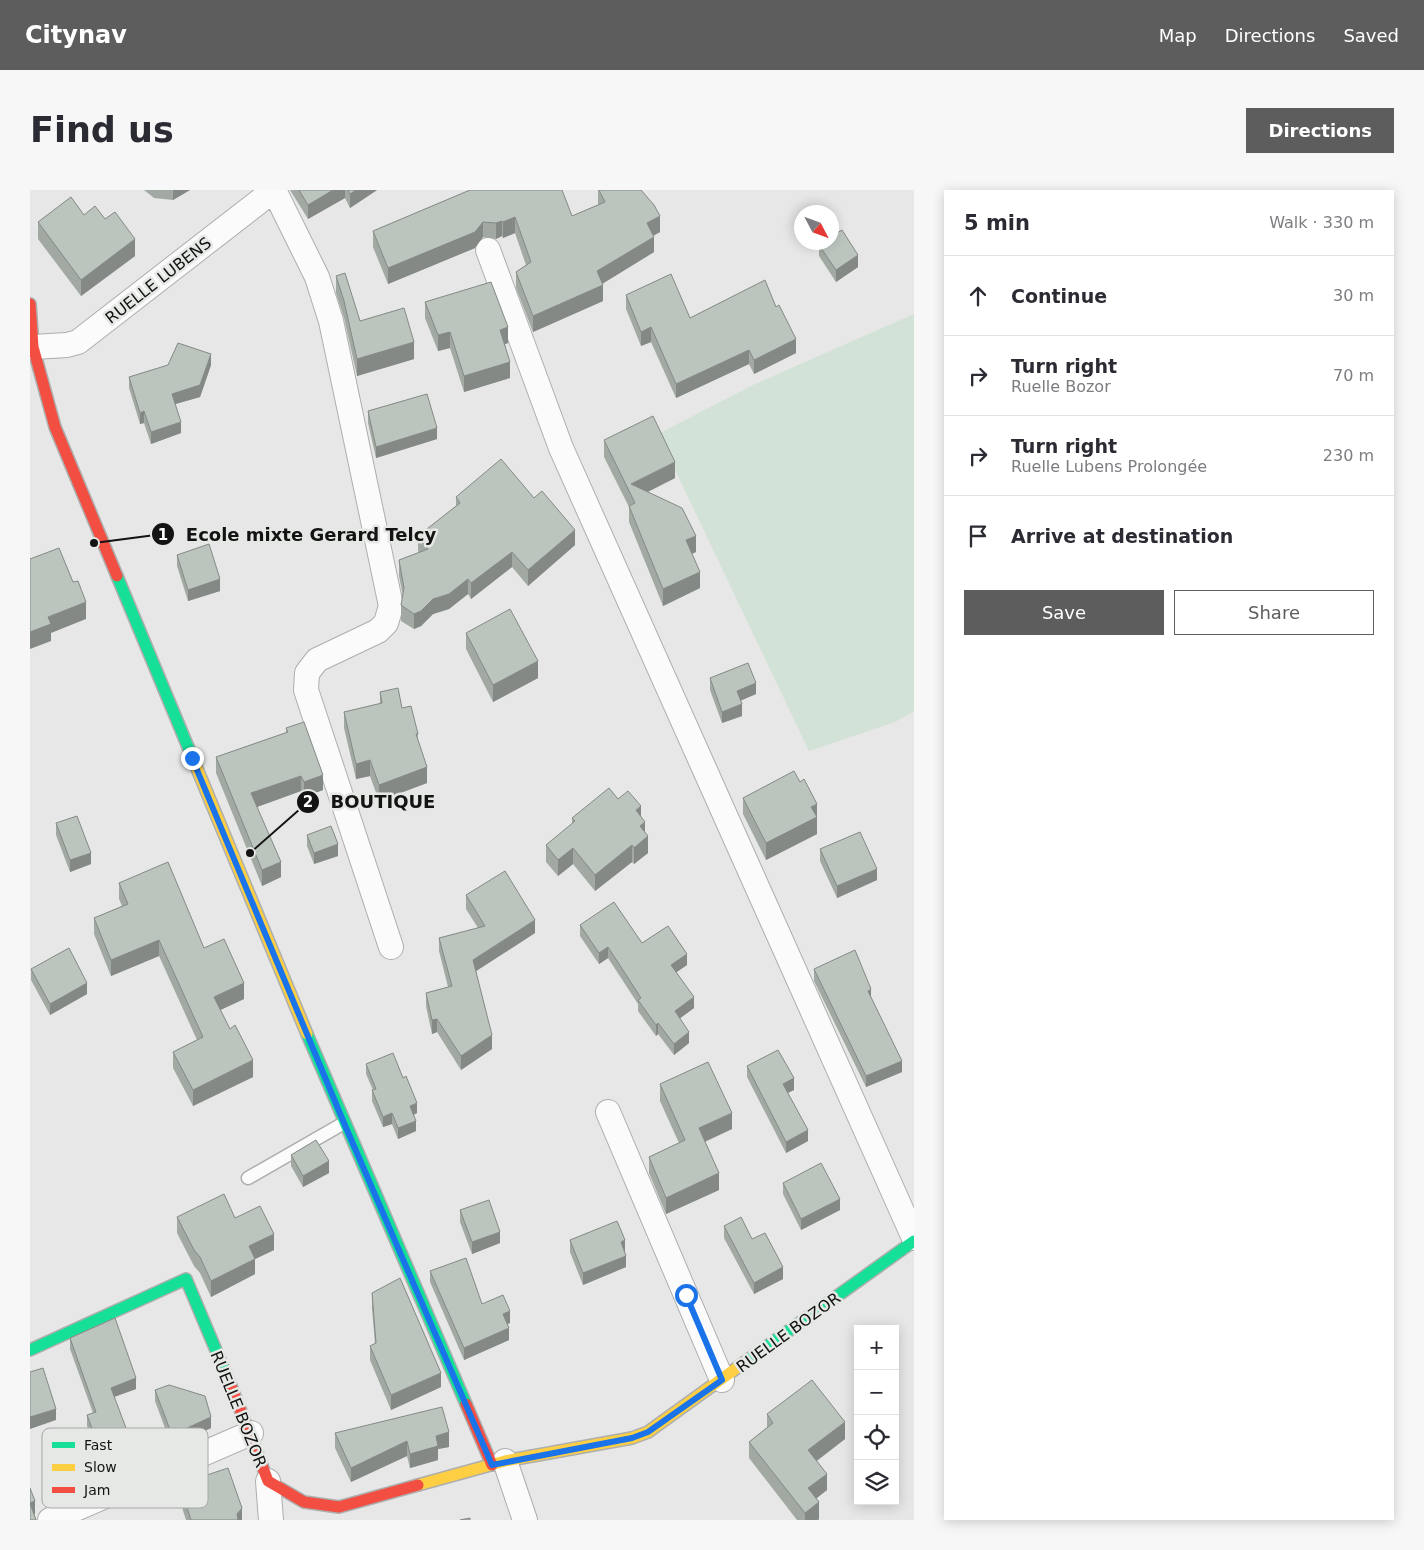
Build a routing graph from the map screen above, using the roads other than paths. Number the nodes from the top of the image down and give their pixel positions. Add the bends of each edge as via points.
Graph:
1 (274, 190) edge
2 (488, 250) dead end
3 (30, 304) edge
4 (33, 347) junction
5 (391, 947) dead end
6 (608, 1112) dead end
7 (344, 1123) junction
8 (248, 1178) dead end
9 (914, 1240) edge
10 (30, 1350) edge
11 (722, 1380) junction
12 (251, 1433) junction
13 (208, 1452) edge
14 (498, 1463) junction
15 (268, 1481) junction
16 (78, 1508) edge
17 (50, 1520) edge
18 (271, 1520) edge
19 (525, 1520) edge

1 - 4 street, RUELLE LUBENS via 78,342
1 - 5 street via 317,277 331,321 391,606 386,623 378,631 317,660 307,673 306,690
2 - 9 street via 561,448
3 - 4 street
4 - 7 street via 55,427
6 - 11 street
7 - 8 lane
7 - 14 street
9 - 11 street, RUELLE BOZOR
10 - 12 street, RUELLE BOZOR via 186,1278
11 - 14 street, RUELLE BOZOR via 648,1432 632,1438
12 - 13 street
12 - 15 street, RUELLE BOZOR
14 - 15 street, RUELLE BOZOR via 338,1507 304,1502
14 - 19 street
15 - 18 street
16 - 17 street

